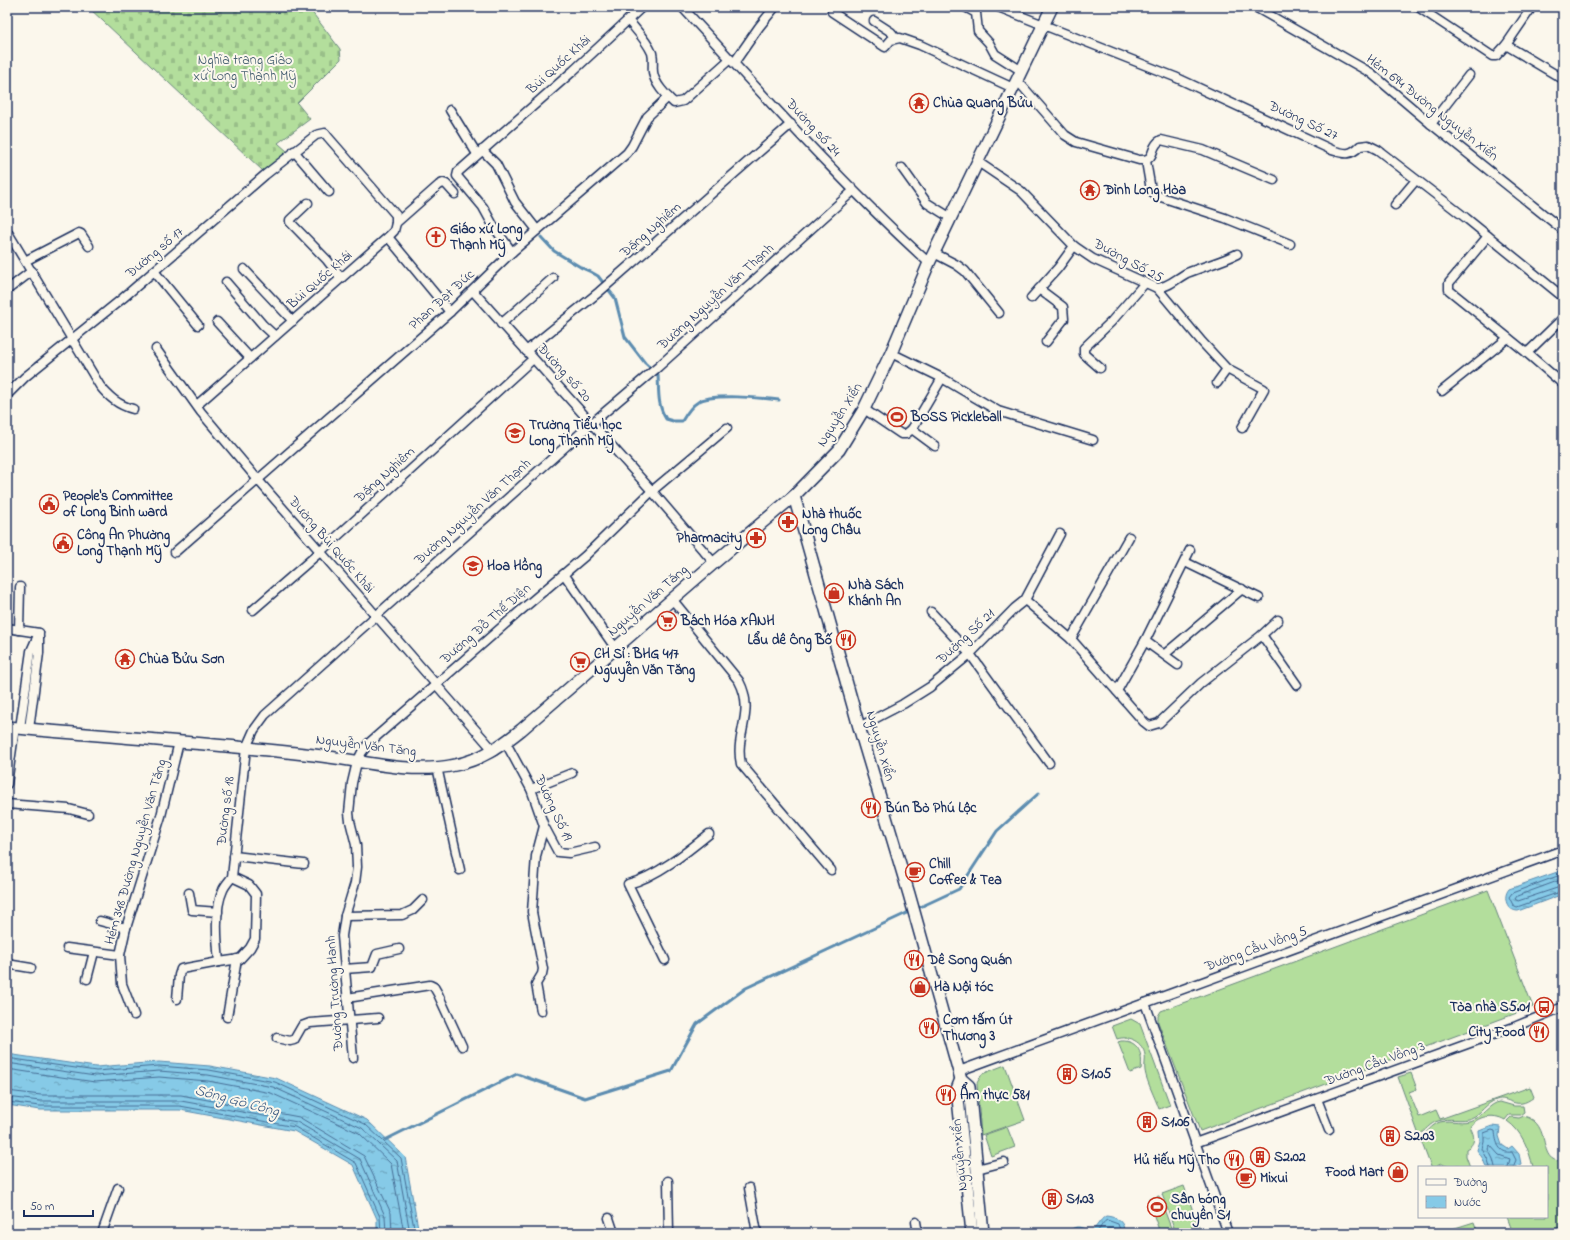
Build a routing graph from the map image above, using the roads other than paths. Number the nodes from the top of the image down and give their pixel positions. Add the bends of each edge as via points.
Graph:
1 (642, 7) edge
2 (682, 7) edge
3 (775, 7) edge
4 (965, 7) edge
5 (998, 7) edge
6 (1052, 7) edge
7 (1254, 7) edge
8 (1418, 7) edge
9 (1532, 7) edge
10 (832, 12) dead end
11 (628, 20) junction
12 (874, 21) dead end
13 (1044, 26) junction
14 (896, 38) junction
15 (1506, 45) junction
16 (732, 61) junction
17 (1469, 75) dead end
18 (1017, 79) junction
19 (1563, 79) edge
20 (668, 97) junction
21 (450, 110) dead end
22 (791, 124) junction
23 (1431, 124) junction
24 (294, 151) junction
25 (480, 152) junction
26 (1146, 160) junction
27 (978, 162) junction
28 (902, 168) dead end
29 (1274, 180) dead end
30 (1416, 180) junction
31 (853, 190) junction
32 (329, 192) dead end
33 (455, 194) dead end
34 (308, 203) dead end
35 (1395, 205) dead end
36 (951, 218) junction
37 (396, 223) junction
38 (537, 229) junction
39 (1563, 230) edge
40 (7, 231) edge
41 (1488, 236) junction
42 (388, 237) junction
43 (1290, 244) dead end
44 (89, 246) dead end
45 (1074, 246) junction
46 (512, 252) junction
47 (1237, 254) dead end
48 (932, 258) junction
49 (25, 261) junction
50 (244, 269) dead end
51 (32, 271) junction
52 (154, 271) junction
53 (341, 278) junction
54 (553, 278) dead end
55 (226, 282) dead end
56 (1145, 283) junction
57 (1157, 288) junction
58 (1039, 289) junction
59 (7, 290) edge
60 (473, 291) junction
61 (1563, 297) edge
62 (1030, 298) dead end
63 (450, 312) junction
64 (999, 313) dead end
65 (1563, 318) edge
66 (293, 321) junction
67 (217, 322) dead end
68 (501, 324) junction
69 (198, 325) dead end
70 (275, 336) junction
71 (1508, 338) junction
72 (72, 339) junction
73 (1046, 342) dead end
74 (156, 349) dead end
75 (526, 351) junction
76 (891, 353) junction
77 (1527, 353) junction
78 (250, 358) junction
79 (533, 359) junction
80 (1100, 368) dead end
81 (1227, 369) junction
82 (942, 378) junction
83 (1217, 383) dead end
84 (1563, 384) edge
85 (1442, 391) dead end
86 (7, 396) edge
87 (197, 405) junction
88 (133, 409) dead end
89 (864, 409) junction
90 (592, 423) junction
91 (727, 428) dead end
92 (1242, 428) dead end
93 (912, 430) junction
94 (1093, 440) dead end
95 (935, 446) dead end
96 (258, 480) junction
97 (652, 491) junction
98 (794, 496) junction
99 (1060, 534) dead end
100 (1129, 537) dead end
101 (1190, 550) dead end
102 (175, 552) dead end
103 (320, 552) junction
104 (1185, 562) junction
105 (714, 563) junction
106 (564, 574) junction
107 (20, 587) dead end
108 (1242, 589) junction
109 (1259, 598) dead end
110 (672, 599) junction
111 (1025, 600) junction
112 (253, 610) dead end
113 (931, 612) dead end
114 (376, 617) junction
115 (1278, 620) dead end
116 (7, 628) edge
117 (19, 630) junction
118 (1262, 635) junction
119 (1071, 639) junction
120 (1145, 641) junction
121 (616, 648) junction
122 (970, 654) junction
123 (1165, 654) junction
124 (1178, 665) dead end
125 (1297, 685) dead end
126 (436, 686) junction
127 (1118, 690) junction
128 (859, 727) junction
129 (18, 728) edge
130 (179, 742) junction
131 (506, 743) junction
132 (246, 748) junction
133 (494, 751) junction
134 (357, 762) junction
135 (1050, 763) dead end
136 (437, 768) junction
137 (572, 773) dead end
138 (7, 784) edge
139 (531, 789) junction
140 (7, 804) edge
141 (88, 814) dead end
142 (544, 826) junction
143 (709, 834) dead end
144 (595, 847) dead end
145 (1563, 850) edge
146 (234, 856) junction
147 (304, 864) dead end
148 (460, 870) dead end
149 (831, 870) dead end
150 (232, 877) junction
151 (189, 893) dead end
152 (423, 900) dead end
153 (218, 912) junction
154 (345, 916) junction
155 (100, 921) dead end
156 (126, 928) junction
157 (67, 948) dead end
158 (399, 949) dead end
159 (94, 952) junction
160 (120, 955) junction
161 (237, 959) junction
162 (665, 960) dead end
163 (219, 962) junction
164 (7, 964) edge
165 (32, 968) dead end
166 (344, 969) junction
167 (87, 979) dead end
168 (347, 998) junction
169 (177, 999) dead end
170 (1144, 1003) junction
171 (1563, 1007) edge
172 (541, 1012) dead end
173 (134, 1015) dead end
174 (227, 1017) dead end
175 (378, 1018) dead end
176 (349, 1020) junction
177 (277, 1038) dead end
178 (462, 1046) dead end
179 (353, 1058) dead end
180 (960, 1075) junction
181 (1318, 1099) junction
182 (1329, 1130) dead end
183 (1195, 1143) junction
184 (1004, 1162) dead end
185 (977, 1169) junction
186 (668, 1181) dead end
187 (118, 1188) dead end
188 (749, 1188) dead end
189 (609, 1218) dead end
190 (916, 1222) dead end
191 (102, 1233) edge
192 (614, 1233) edge
193 (669, 1233) edge
194 (757, 1233) edge
195 (918, 1233) edge
196 (972, 1233) edge
197 (983, 1233) edge
198 (1228, 1233) edge

1 - 11 street, Bùi Quốc Khái
2 - 16 street, Đường số 24
3 - 16 street
4 - 18 street via 976,13 978,31
5 - 13 street, Đường Số 27
6 - 13 main road, Nguyễn Xiển
7 - 23 street, Hẻm 694 Đường Nguyễn Xiển via 1371,73
8 - 15 street via 1492,56 1496,56
9 - 15 street
10 - 14 street via 885,47
11 - 20 street via 644,38 652,53 653,76
11 - 25 street, Bùi Quốc Khái
12 - 14 street
13 - 18 main road, Nguyễn Xiển
13 - 30 street, Đường Số 27 via 1175,77 1332,150 1349,154 1360,146 1368,145
14 - 18 street
15 - 19 street
16 - 20 street via 683,101 674,103
16 - 22 street, Đường số 24
17 - 23 street
18 - 26 street via 1065,135 1076,142
18 - 27 main road, Nguyễn Xiển
20 - 38 street, Phan Đạt Đức via 647,118 627,153
21 - 25 street
22 - 31 street, Đường số 24
22 - 75 street, Đặng Nghiêm via 611,282
23 - 39 street, Hẻm 694 Đường Nguyễn Xiển
24 - 32 street
24 - 37 street, Đường số 17 via 316,134 324,133 396,215
24 - 52 street, Đường số 17
25 - 38 street via 496,164 515,202
25 - 46 street, Bùi Quốc Khái via 457,174 484,207 494,227
26 - 29 street via 1161,140 1203,150
26 - 43 street via 1151,190 1155,195 1225,218
27 - 36 main road, Nguyễn Xiển
27 - 45 street, Đường Số 25 via 1021,191
28 - 36 street via 927,203
30 - 35 street
30 - 41 street, Đường Số 27
31 - 48 street, Đường số 24 via 889,226
31 - 90 street, Đường Nguyễn Văn Thạnh via 658,367
33 - 37 street, Bùi Quốc Khái via 443,183
34 - 53 street via 290,222
36 - 48 main road, Nguyễn Xiển
37 - 42 street, Bùi Quốc Khái
38 - 46 street, Phan Đạt Đức
40 - 49 street
41 - 61 street, Đường Số 27
41 - 71 street via 1450,283 1449,290
42 - 53 street, Bùi Quốc Khái
42 - 63 street
44 - 49 street via 79,233
45 - 56 street, Đường Số 25 via 1093,259
45 - 58 street
46 - 60 street, Phan Đạt Đức
47 - 57 street
48 - 64 street, Đường số 24 via 957,265 965,271
48 - 76 main road, Nguyễn Xiển
49 - 51 street
50 - 66 street
51 - 59 street
51 - 72 street
52 - 69 street
52 - 72 street, Đường số 17
53 - 66 street, Bùi Quốc Khái
54 - 68 street
55 - 70 street
56 - 57 street, Đường Số 25
56 - 80 street via 1084,348 1084,354
57 - 81 street, Đường Số 25
58 - 62 street
58 - 73 street via 1063,308 1064,319
60 - 63 street, Phan Đạt Đức
60 - 68 street, Đường số 20
63 - 96 street, Phan Đạt Đức
65 - 77 street
66 - 70 street, Bùi Quốc Khái
67 - 78 street
68 - 75 street, Đường số 20
70 - 78 street, Bùi Quốc Khái
71 - 77 street
71 - 85 street
72 - 86 street, Đường số 17 via 25,377
72 - 88 street via 103,390 115,402
74 - 87 street, Đường Bùi Quốc Khái
75 - 79 street, Đường số 20
76 - 82 street
76 - 89 main road, Nguyễn Xiển
77 - 84 street
78 - 87 street, Bùi Quốc Khái
79 - 90 street, Đường số 20
79 - 103 street, Đặng Nghiêm
81 - 83 street
81 - 92 street, Đường Số 25 via 1264,389
82 - 93 street
82 - 94 street via 998,411
87 - 96 street, Đường Bùi Quốc Khái
89 - 93 street via 901,434
89 - 98 main road, Nguyễn Xiển via 839,450
90 - 97 street, Đường số 20
90 - 114 street, Đường Nguyễn Văn Thạnh
91 - 97 street, Đường Đỗ Thế Diện
93 - 95 street
96 - 102 street, Phan Đạt Đức
96 - 103 street, Đường Bùi Quốc Khái
97 - 105 street, Đường số 20
97 - 106 street, Đường Đỗ Thế Diện
98 - 105 main road, Nguyễn Văn Tăng
98 - 128 main road, Nguyễn Xiển
99 - 111 street, Đường Số 21
100 - 119 street
101 - 104 street
103 - 112 street, Đặng Nghiêm
103 - 114 street, Đường Bùi Quốc Khái
104 - 108 street
104 - 120 street
105 - 110 main road, Nguyễn Văn Tăng
106 - 121 street
106 - 126 street, Đường Đỗ Thế Diện
107 - 117 street
108 - 109 street
108 - 123 street
110 - 121 main road, Nguyễn Văn Tăng
110 - 149 street via 744,690 746,720 739,754 741,764
111 - 119 street
111 - 122 street, Đường Số 21
113 - 122 street
114 - 126 street, Đường Bùi Quốc Khái
114 - 132 street, Đường Nguyễn Văn Thạnh via 265,715 254,730
115 - 118 street
116 - 117 street
117 - 129 street via 38,633 39,653
118 - 125 street
118 - 127 street via 1201,683 1159,723 1149,726 1144,722
119 - 127 street
120 - 123 street
120 - 127 street
121 - 131 main road, Nguyễn Văn Tăng
122 - 128 street, Đường Số 21 via 930,687
122 - 135 street
123 - 124 street
126 - 133 street, Đường Bùi Quốc Khái
126 - 134 street, Đường Đỗ Thế Diện via 369,743
128 - 180 main road, Nguyễn Xiển
129 - 130 main road, Nguyễn Văn Tăng
129 - 138 street
130 - 132 main road, Nguyễn Văn Tăng
130 - 156 street, Hẻm 348 Đường Nguyễn Văn Tăng via 161,816
131 - 133 main road, Nguyễn Văn Tăng
131 - 139 street, Đường Số 19
132 - 134 main road, Nguyễn Văn Tăng
132 - 146 street, Đường số 18
133 - 136 main road, Nguyễn Văn Tăng via 456,765
134 - 136 main road, Nguyễn Văn Tăng
134 - 154 street, Đường Trường Hanh via 349,813 356,845 357,866 355,883
136 - 148 street
137 - 139 street
139 - 142 street, Đường Số 19
140 - 141 street
142 - 144 street, Đường Số 19 via 558,852 569,853
142 - 172 street via 536,856 532,912 543,969 536,984
143 - 162 street via 642,880 628,884
145 - 170 street, Đường Cầu Vồng 5
146 - 147 street
146 - 150 street, Đường số 18
150 - 153 street, Đường số 18 via 223,889
150 - 161 street via 249,885 256,894 255,939 250,948
151 - 153 street via 192,910
152 - 154 street via 413,910 402,915
153 - 163 street, Đường số 18
154 - 166 street, Đường Trường Hanh via 342,936
155 - 156 street
156 - 160 street, Hẻm 348 Đường Nguyễn Văn Tăng
157 - 159 street
158 - 166 street via 377,954 372,967
159 - 160 street
159 - 167 street
160 - 173 street, Hẻm 348 Đường Nguyễn Văn Tăng via 122,984
161 - 163 street
161 - 174 street
163 - 169 street via 181,969
164 - 165 street
166 - 168 street, Đường Trường Hanh
168 - 176 street, Đường Trường Hanh
168 - 178 street via 430,985 438,994
170 - 180 street, Đường Cầu Vồng 5
170 - 183 street
171 - 181 street, Đường Cầu Vồng 3
175 - 176 street
176 - 177 street via 310,1023 302,1026 294,1040
176 - 179 street, Đường Trường Hanh
180 - 185 main road, Nguyễn Xiển via 969,1086
180 - 196 main road, Nguyễn Xiển via 957,1089
181 - 182 street
181 - 183 street, Đường Cầu Vồng 3
183 - 198 street
184 - 185 street
185 - 197 main road, Nguyễn Xiển
186 - 193 street
187 - 191 street
188 - 194 street
189 - 192 street
190 - 195 street

